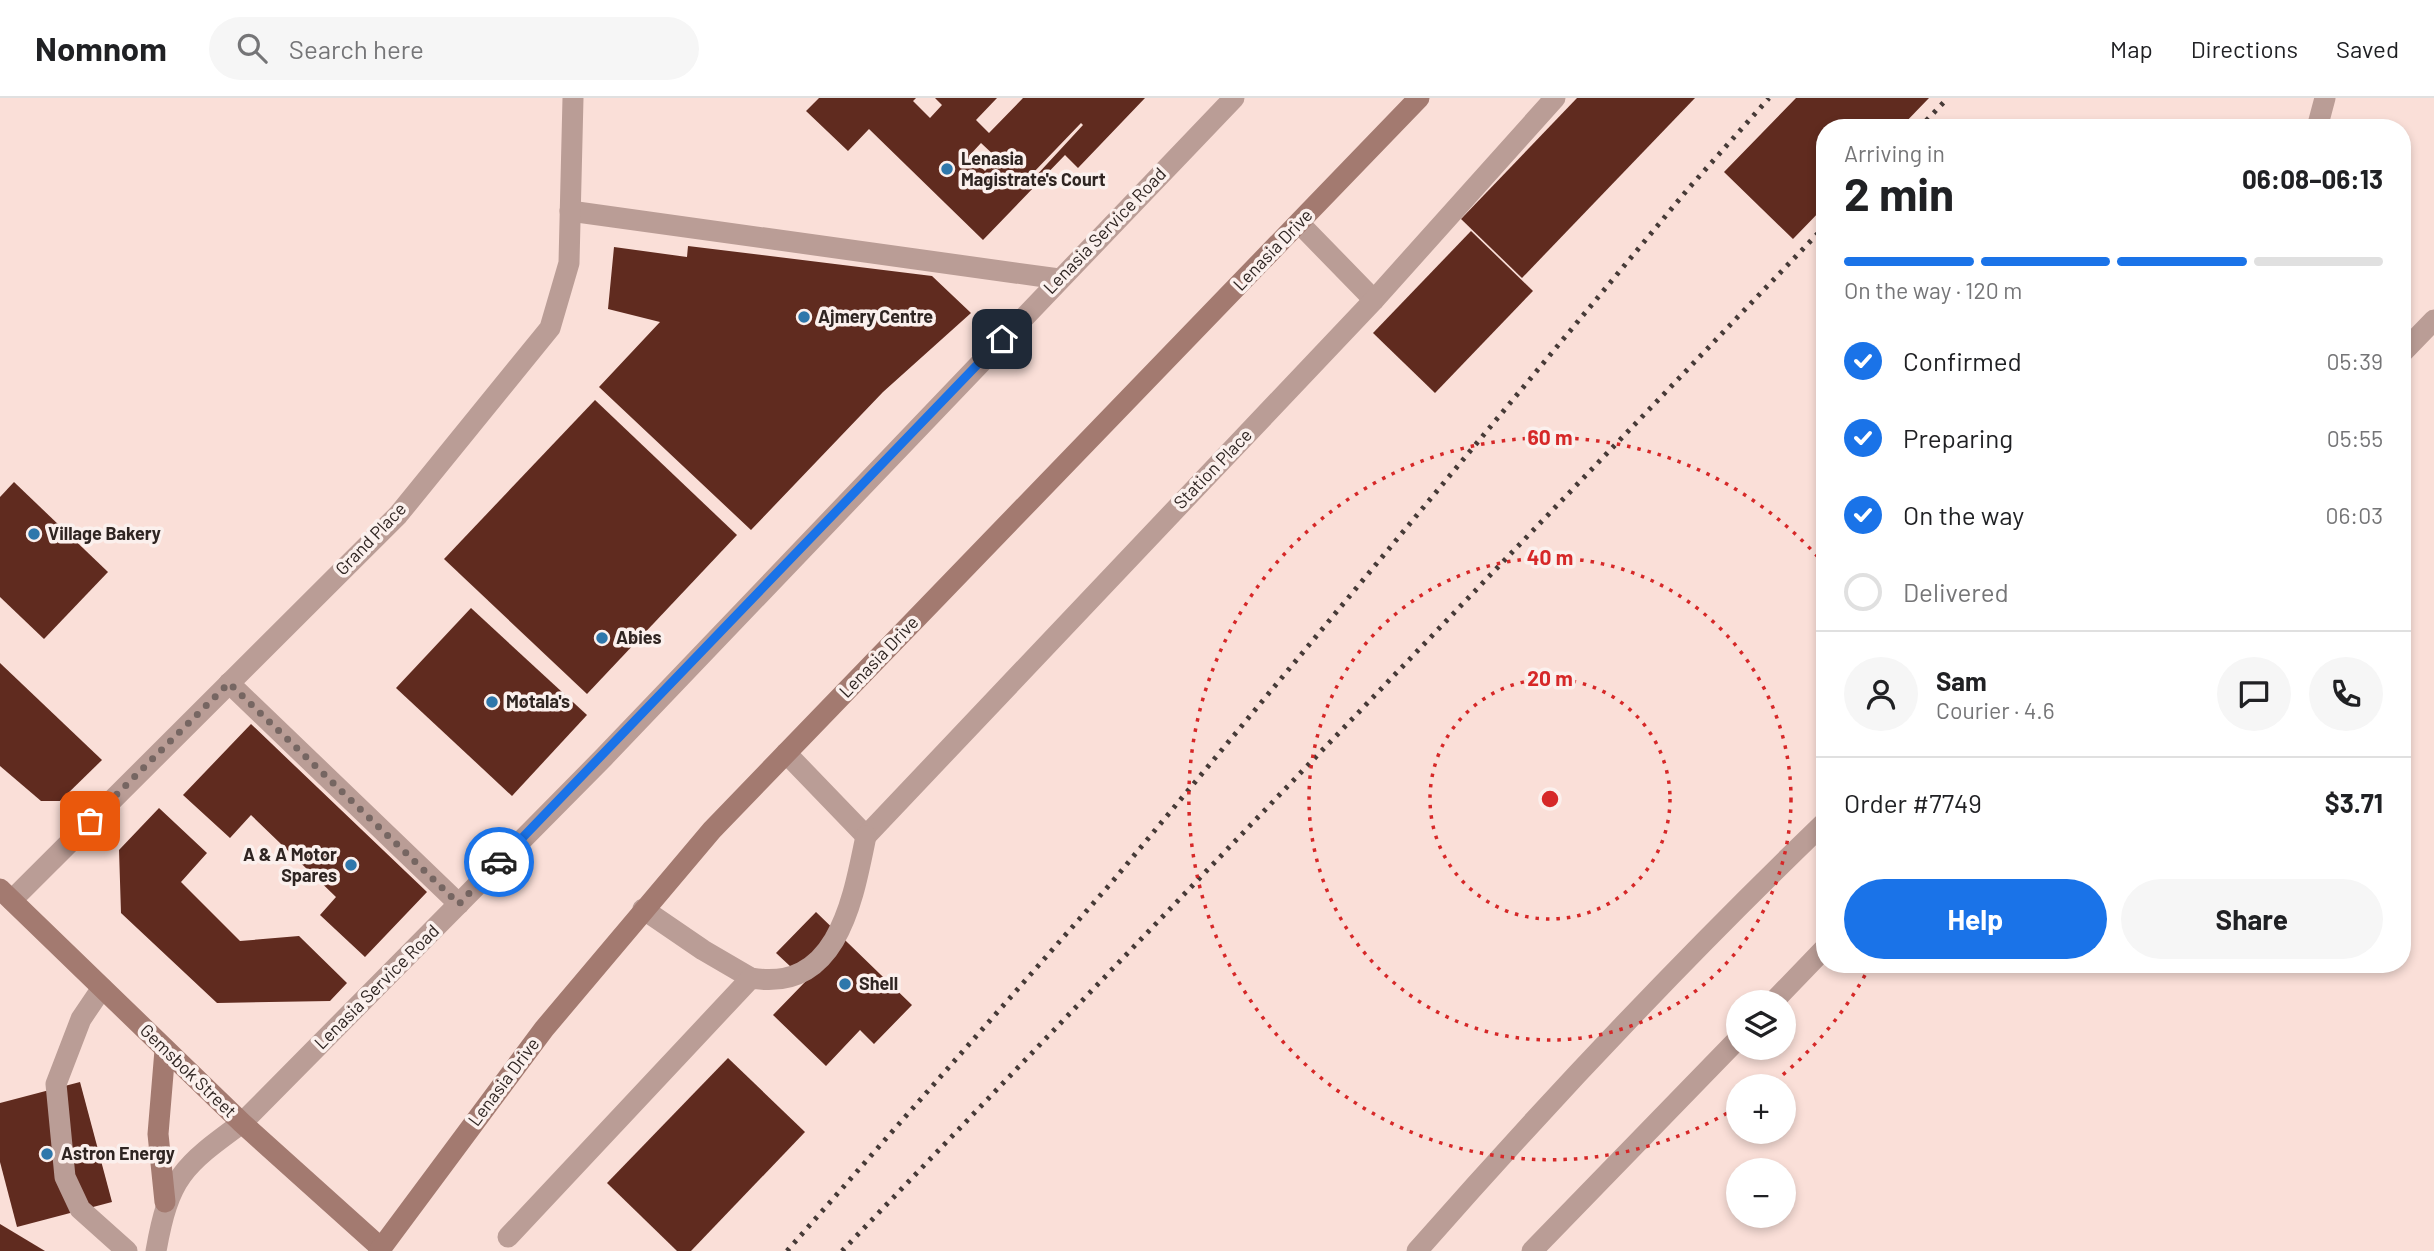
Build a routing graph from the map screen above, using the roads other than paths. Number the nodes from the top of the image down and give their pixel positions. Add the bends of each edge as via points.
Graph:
1 (573, 98) edge
2 (1234, 98) edge
3 (1419, 98) edge
4 (1555, 98) edge
5 (2325, 98) edge
6 (2319, 119) edge
7 (570, 211) junction
8 (1299, 223) junction
9 (1059, 279) junction
10 (1374, 300) junction
11 (2434, 320) edge
12 (2411, 344) edge
13 (229, 683) junction
14 (786, 753) junction
15 (1816, 831) edge
16 (866, 836) junction
17 (6, 895) edge
18 (459, 904) junction
19 (643, 908) junction
20 (1816, 957) edge
21 (751, 978) junction
22 (102, 988) junction
23 (1785, 990) edge
24 (165, 1050) junction
25 (1726, 1051) edge
26 (242, 1123) junction
27 (165, 1202) junction
28 (508, 1237) dead end
29 (380, 1249) edge
30 (127, 1251) edge
31 (156, 1251) edge
32 (1417, 1251) edge
33 (1532, 1251) edge

1 - 7 street, Grand Place
2 - 9 street, Lenasia Service Road
3 - 8 main road, Lenasia Drive
4 - 10 street, Station Place
5 - 6 street
7 - 9 street
7 - 13 street, Grand Place via 569,263 550,328 398,515
8 - 10 street
8 - 14 main road, Lenasia Drive
9 - 18 street, Lenasia Service Road
10 - 16 street, Station Place
11 - 12 street
13 - 17 street, Grand Place
13 - 18 street
14 - 16 street
14 - 19 main road, Lenasia Drive
15 - 32 street via 1652,995
16 - 21 street via 846,921 837,939 799,972 770,981
17 - 22 main road, Gemsbok Street
18 - 26 street, Lenasia Service Road
19 - 21 street
19 - 29 main road, Lenasia Drive via 544,1028
20 - 23 street
21 - 28 street
22 - 24 main road, Gemsbok Street
22 - 30 street via 81,1018 56,1084 65,1177 80,1209
24 - 26 main road, Gemsbok Street
24 - 27 main road via 158,1134
25 - 33 street
26 - 27 street, Lenasia Service Road via 205,1149 174,1182
26 - 29 main road, Gemsbok Street
27 - 31 street, Lenasia Service Road

